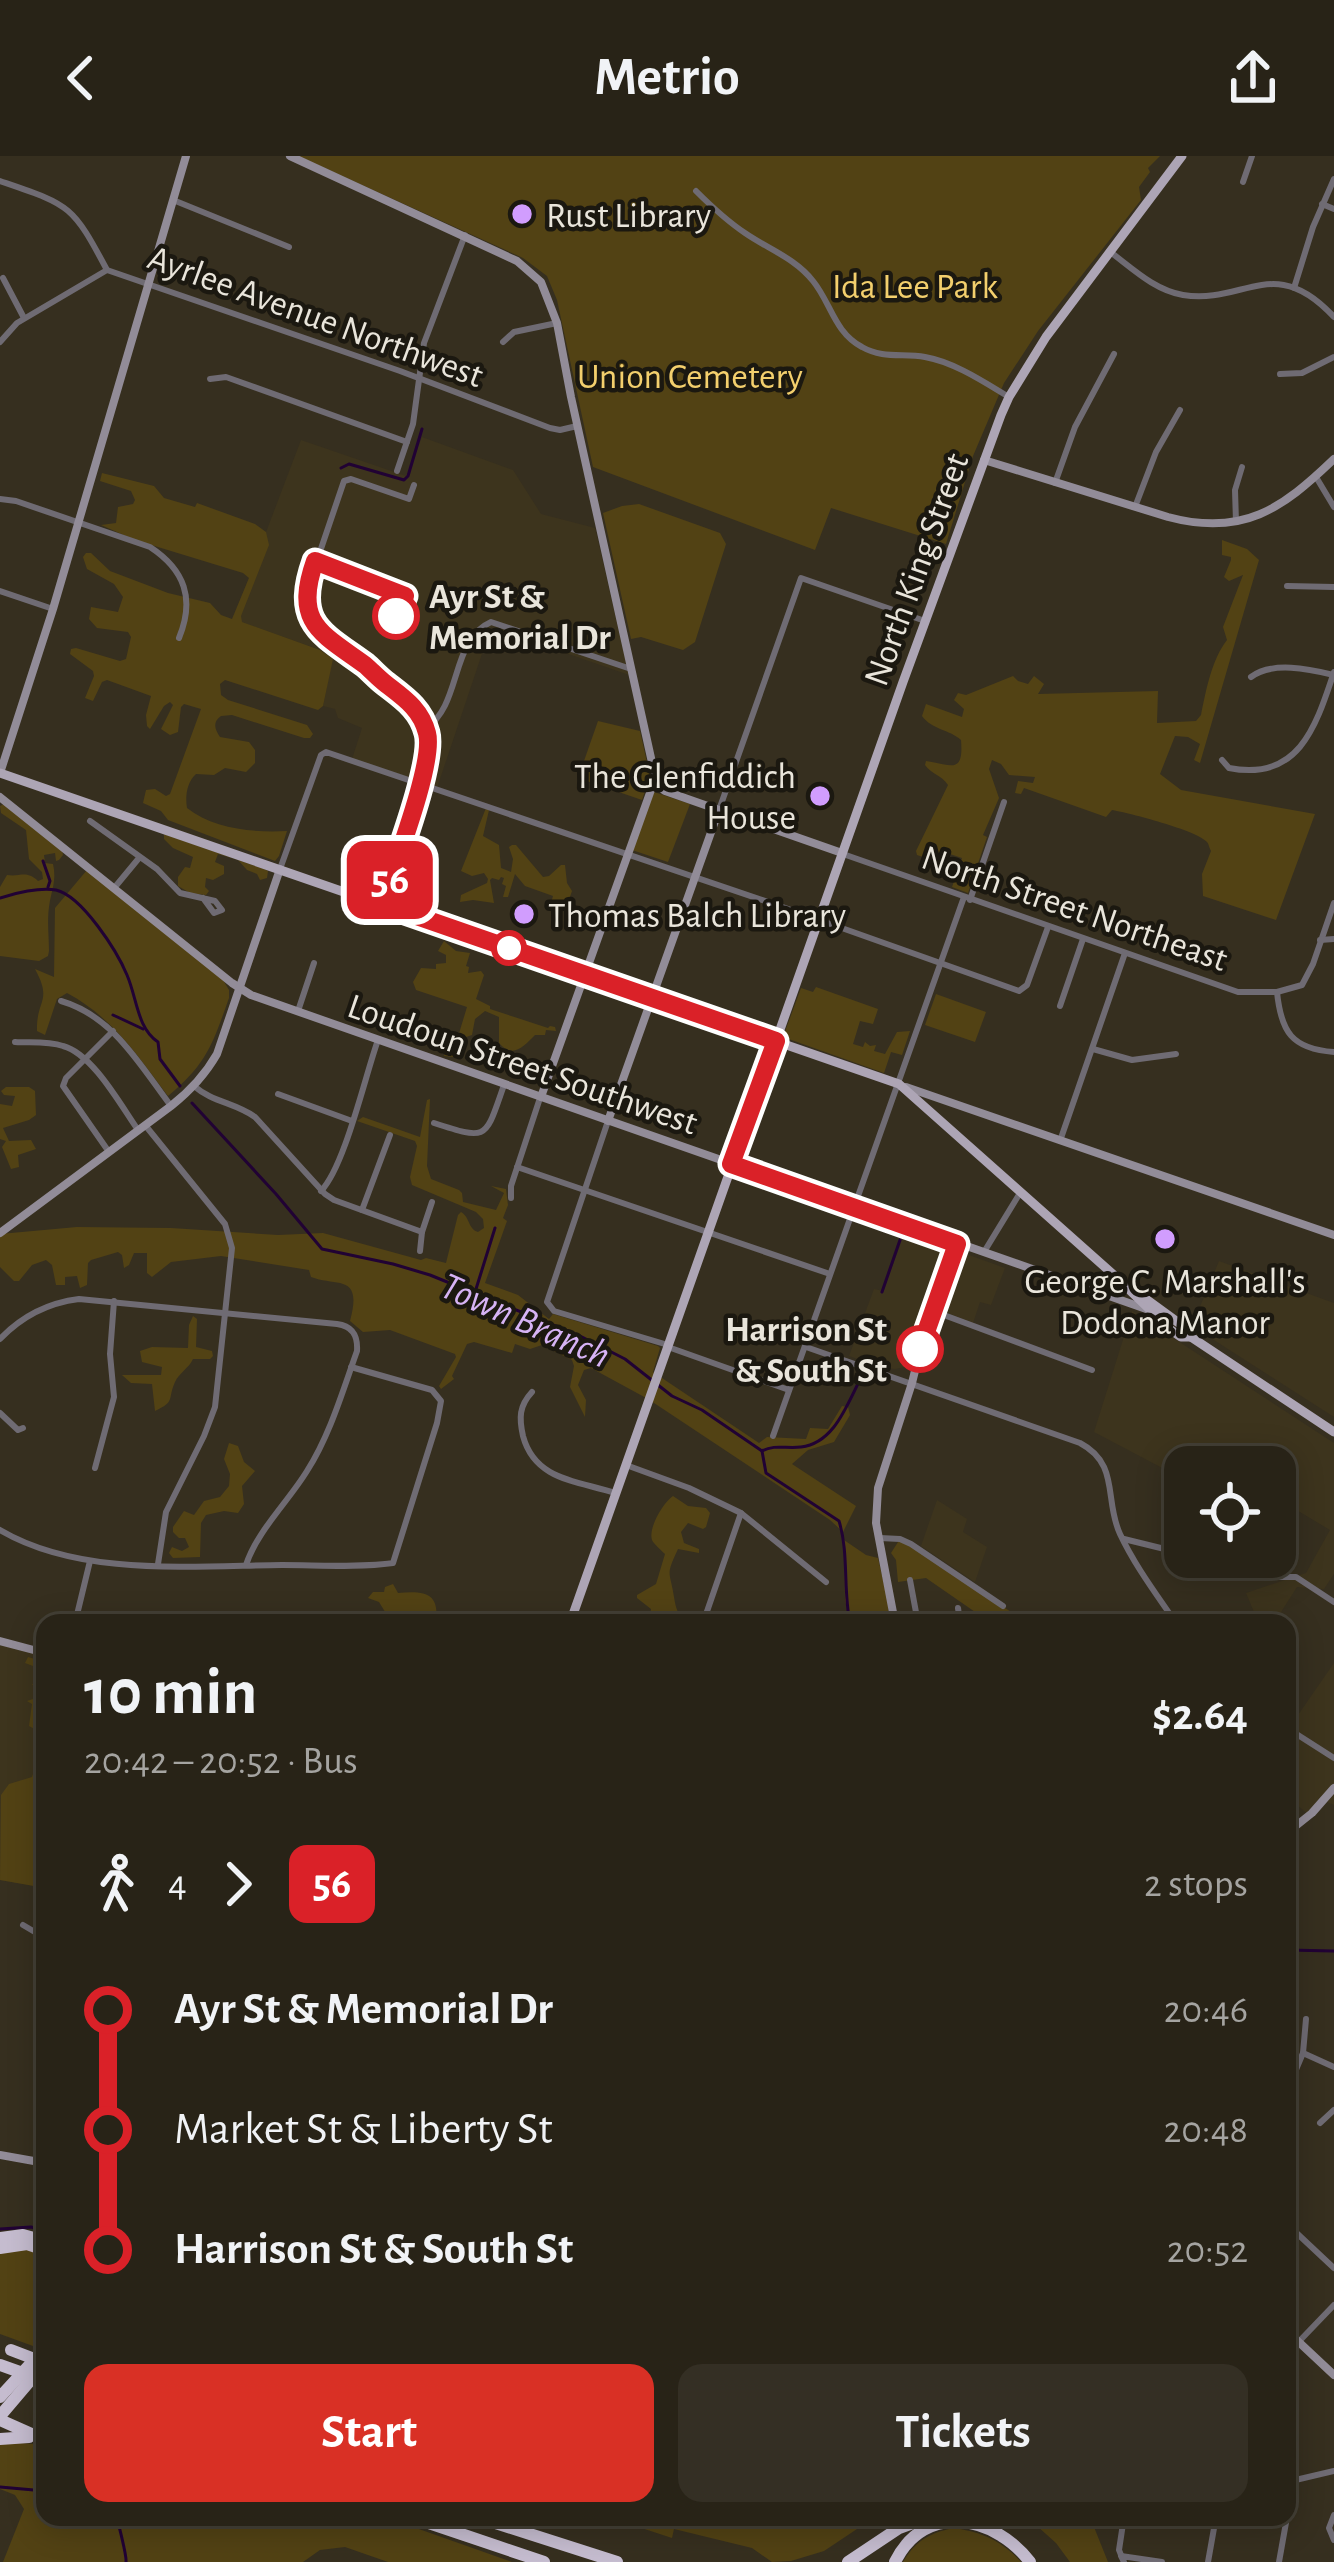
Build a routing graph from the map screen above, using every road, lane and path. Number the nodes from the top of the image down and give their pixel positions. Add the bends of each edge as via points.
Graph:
1 (186, 156) edge
2 (290, 156) edge
3 (1182, 156) edge
4 (1252, 156) edge
5 (1334, 178) edge
6 (0, 181) edge
7 (1243, 182) dead end
8 (695, 191) dead end
9 (173, 200) junction
10 (1322, 204) junction
11 (1334, 209) edge
12 (465, 235) junction
13 (289, 247) dead end
14 (1109, 251) junction
15 (107, 270) junction
16 (3, 278) dead end
17 (148, 283) junction
18 (1294, 289) junction
19 (1334, 316) edge
20 (24, 318) junction
21 (557, 323) junction
22 (0, 342) edge
23 (503, 342) dead end
24 (1114, 354) dead end
25 (1334, 357) edge
26 (1280, 374) dead end
27 (418, 379) junction
28 (210, 380) dead end
29 (1009, 397) junction
30 (1180, 410) dead end
31 (578, 426) junction
32 (407, 442) junction
33 (1334, 459) edge
34 (984, 460) junction
35 (1242, 467) dead end
36 (397, 471) dead end
37 (1316, 477) junction
38 (1055, 483) junction
39 (414, 485) dead end
40 (0, 499) edge
41 (1135, 507) junction
42 (1334, 507) edge
43 (1236, 522) junction
44 (79, 524) junction
45 (1287, 586) dead end
46 (1334, 587) edge
47 (0, 591) edge
48 (53, 609) junction
49 (926, 621) junction
50 (179, 638) dead end
51 (631, 669) junction
52 (1334, 674) edge
53 (1251, 677) dead end
54 (430, 726) junction
55 (1222, 760) dead end
56 (0, 773) edge
57 (425, 784) junction
58 (657, 785) junction
59 (0, 797) edge
60 (1004, 802) dead end
61 (719, 810) junction
62 (90, 821) dead end
63 (842, 853) junction
64 (627, 854) junction
65 (137, 857) junction
66 (280, 869) junction
67 (695, 878) junction
68 (114, 886) junction
69 (203, 898) dead end
70 (967, 898) junction
71 (1334, 902) edge
72 (387, 905) junction
73 (819, 920) junction
74 (1048, 927) junction
75 (1083, 939) junction
76 (1334, 939) edge
77 (1320, 940) junction
78 (1125, 953) junction
79 (314, 963) dead end
80 (942, 964) junction
81 (584, 974) junction
82 (238, 988) junction
83 (1277, 992) junction
84 (653, 998) junction
85 (61, 1001) dead end
86 (1060, 1006) dead end
87 (298, 1012) junction
88 (113, 1030) junction
89 (378, 1040) junction
90 (776, 1041) junction
91 (15, 1042) dead end
92 (1093, 1049) junction
93 (1334, 1052) edge
94 (1176, 1054) dead end
95 (85, 1059) junction
96 (899, 1084) junction
97 (504, 1085) junction
98 (194, 1086) junction
99 (278, 1094) dead end
100 (540, 1097) junction
101 (924, 1101) junction
102 (171, 1106) junction
103 (352, 1121) junction
104 (608, 1121) junction
105 (434, 1123) dead end
106 (142, 1128) junction
107 (390, 1135) dead end
108 (1060, 1141) junction
109 (109, 1152) junction
110 (731, 1164) junction
111 (517, 1167) junction
112 (584, 1190) junction
113 (321, 1191) junction
114 (1020, 1193) junction
115 (512, 1198) dead end
116 (432, 1202) dead end
117 (855, 1208) junction
118 (362, 1210) junction
119 (422, 1232) junction
120 (707, 1232) junction
121 (0, 1233) edge
122 (1334, 1235) edge
123 (957, 1244) junction
124 (420, 1251) dead end
125 (983, 1253) junction
126 (830, 1274) junction
127 (1115, 1276) junction
128 (114, 1301) junction
129 (1120, 1301) junction
130 (1147, 1309) junction
131 (933, 1311) junction
132 (226, 1313) junction
133 (1174, 1326) junction
134 (0, 1339) edge
135 (667, 1346) junction
136 (805, 1346) junction
137 (351, 1367) junction
138 (1092, 1370) dead end
139 (912, 1383) junction
140 (789, 1390) junction
141 (532, 1392) dead end
142 (0, 1413) edge
143 (23, 1428) dead end
144 (1334, 1432) edge
145 (773, 1436) dead end
146 (626, 1465) junction
147 (95, 1468) dead end
148 (615, 1493) junction
149 (741, 1513) junction
150 (0, 1530) edge
151 (880, 1538) junction
152 (1122, 1539) junction
153 (1164, 1550) edge
154 (90, 1561) junction
155 (158, 1564) junction
156 (246, 1565) junction
157 (1296, 1578) edge
158 (910, 1580) dead end
159 (826, 1582) dead end
160 (1334, 1602) edge
161 (1004, 1606) dead end
162 (958, 1608) dead end
163 (77, 1614) edge
164 (573, 1614) edge
165 (707, 1614) edge
166 (893, 1614) edge
167 (916, 1614) edge
168 (959, 1614) edge
169 (1170, 1614) edge
170 (0, 1641) edge
171 (36, 1651) edge
172 (1296, 1735) edge
173 (1334, 1758) edge
174 (1334, 1788) edge
175 (1296, 1826) edge
176 (23, 1925) dead end
177 (36, 1933) edge
178 (1306, 2019) dead end
179 (1303, 2053) junction
180 (1334, 2067) edge
181 (1296, 2070) edge
182 (1334, 2110) edge
183 (1320, 2123) dead end
184 (0, 2155) edge
185 (36, 2161) edge
186 (1296, 2232) edge
187 (0, 2238) edge
188 (36, 2239) edge
189 (0, 2248) edge
190 (36, 2248) edge
191 (1334, 2268) edge
192 (1334, 2305) edge
193 (1296, 2339) edge
194 (1299, 2342) junction
195 (1296, 2345) edge
196 (4, 2346) edge
197 (36, 2358) edge
198 (36, 2359) edge
199 (0, 2365) edge
200 (36, 2374) edge
201 (1334, 2375) edge
202 (36, 2378) edge
203 (0, 2397) edge
204 (0, 2418) edge
205 (36, 2436) edge
206 (0, 2439) edge
207 (36, 2439) edge
208 (1334, 2471) edge
209 (1296, 2480) edge
210 (1334, 2515) edge
211 (438, 2526) edge
212 (505, 2526) edge
213 (904, 2526) edge
214 (932, 2526) edge
215 (981, 2526) edge
216 (993, 2526) edge
217 (1123, 2526) edge
218 (1214, 2526) edge
219 (1285, 2526) edge
220 (1334, 2540) edge
221 (1122, 2559) edge
222 (544, 2562) edge
223 (617, 2562) edge
224 (848, 2562) edge
225 (895, 2562) edge
226 (1034, 2562) edge
227 (1162, 2562) edge
228 (1208, 2562) edge
229 (1280, 2562) edge

1 - 9 street
2 - 12 street
3 - 14 main road, North King Street
4 - 7 street
5 - 10 street
6 - 15 street, Ayrlee Avenue Northwest via 74,213
8 - 29 street via 805,271 855,344 880,355 939,360
9 - 13 street
9 - 17 street
10 - 11 street
10 - 18 street
12 - 21 street via 529,269
12 - 27 street
14 - 18 street via 1180,294 1264,284
14 - 29 main road, North King Street
15 - 17 street, Ayrlee Avenue Northwest
15 - 20 street
16 - 20 street
17 - 27 street, Ayrlee Avenue Northwest
17 - 44 street
18 - 19 street
20 - 22 street
21 - 23 street
21 - 31 street
24 - 38 street
25 - 26 street
27 - 31 street, Ayrlee Avenue Northwest via 555,430
27 - 32 street
28 - 32 street via 226,377
29 - 34 main road, North King Street
30 - 41 street
31 - 51 street
32 - 36 street
33 - 37 street
34 - 38 street
34 - 49 main road, North King Street
35 - 43 street
37 - 42 street
37 - 43 street via 1278,506
38 - 41 street
39 - 54 street via 409,499 344,481 311,572 308,604 316,627 413,694
40 - 44 street
41 - 43 street via 1195,523
44 - 48 street
44 - 50 street via 166,559 187,599
45 - 46 street
47 - 48 street
48 - 56 street
49 - 61 street via 801,578
49 - 63 main road, North King Street
51 - 54 street via 491,622 472,639 442,715
51 - 58 street
52 - 53 street via 1263,669
52 - 55 street via 1311,733 1292,756 1254,771
54 - 57 street via 437,749
56 - 66 main road
57 - 64 street
57 - 66 street via 323,752
57 - 72 street
58 - 61 street
58 - 64 street
59 - 68 street, Loudoun Street Southwest
60 - 70 street
61 - 63 street
61 - 67 street
62 - 65 street
63 - 70 street, North Street Northeast
63 - 73 main road, North King Street
64 - 67 street
64 - 81 street
65 - 68 street
65 - 69 street via 180,892
66 - 72 main road
66 - 82 street
67 - 73 street
67 - 84 street
68 - 82 street, Loudoun Street Southwest
70 - 74 street, North Street Northeast
70 - 80 street
71 - 77 street
72 - 81 main road
73 - 80 street
73 - 90 main road, North King Street
74 - 75 street, North Street Northeast
74 - 80 street via 1022,990
75 - 78 street, North Street Northeast
75 - 86 street
76 - 77 street
77 - 83 street via 1304,983
78 - 83 street, North Street Northeast via 1226,989
78 - 92 street
79 - 87 street, Loudoun Street Southwest
80 - 96 street
81 - 84 main road
81 - 100 street
82 - 87 street, Loudoun Street Southwest
82 - 98 street via 217,1054
83 - 93 street via 1292,1038
84 - 90 main road
84 - 104 street
85 - 88 street
87 - 89 street, Loudoun Street Southwest
88 - 95 street
88 - 102 street
89 - 97 street, Loudoun Street Southwest
89 - 103 street
90 - 96 main road
90 - 110 main road, North King Street
91 - 95 street via 63,1046
92 - 94 street via 1132,1060
92 - 108 street
95 - 106 street
95 - 109 street via 63,1086
96 - 101 main road
96 - 117 street
97 - 100 street, Loudoun Street Southwest
97 - 105 street via 482,1131
98 - 102 street
98 - 113 street via 248,1111
99 - 103 street
100 - 104 street, Loudoun Street Southwest
100 - 111 street
101 - 108 street
101 - 114 main road
102 - 106 street
103 - 113 street
104 - 110 street, Loudoun Street Southwest
104 - 112 street
106 - 109 street
106 - 132 street via 229,1231
107 - 118 street
108 - 122 street
109 - 121 street
110 - 117 street, Loudoun Street Southwest
110 - 120 main road, North King Street
111 - 112 street
111 - 115 street
112 - 120 street
112 - 135 street via 549,1308
113 - 118 street
114 - 125 street
114 - 127 main road
116 - 119 street
117 - 123 street, Loudoun Street Southwest
117 - 126 street
118 - 119 street
119 - 124 street
120 - 126 street
120 - 135 main road, North King Street
123 - 125 street, Loudoun Street Southwest
123 - 131 street
125 - 129 street, Loudoun Street Southwest
126 - 136 street
127 - 130 main road
127 - 133 main road
128 - 132 street
128 - 134 street via 54,1303
128 - 147 street via 114,1397
129 - 130 street
129 - 133 street
130 - 133 main road
131 - 138 street
131 - 139 street
132 - 137 street via 344,1325 358,1344
132 - 155 street via 213,1414 166,1513
133 - 144 main road
135 - 140 street
135 - 146 main road, North King Street
136 - 139 street
136 - 140 street
137 - 156 street via 315,1458
137 - 156 street via 432,1390 441,1401 395,1560
139 - 151 street via 878,1488
139 - 152 street via 1092,1450 1106,1470
140 - 145 street
141 - 148 street via 520,1416 531,1455 561,1479
142 - 143 street
146 - 148 main road, North King Street
146 - 149 street
148 - 164 main road, North King Street
149 - 159 street
149 - 165 street
150 - 154 street
151 - 161 street via 911,1544
151 - 166 street
152 - 153 street
152 - 169 street
154 - 155 street
154 - 163 street
155 - 156 street
157 - 160 street
158 - 167 street
162 - 168 street
170 - 171 street
172 - 173 street
174 - 175 street
176 - 177 street
178 - 179 street
179 - 180 street
179 - 181 street
182 - 183 street
184 - 185 street
186 - 191 street
187 - 188 highway
189 - 190 highway
192 - 194 street
193 - 194 street
194 - 195 street
194 - 201 street
196 - 198 highway, bridge
197 - 203 highway
199 - 202 highway, bridge
200 - 204 highway
204 - 205 highway
206 - 207 highway
208 - 209 street
210 - 220 street
211 - 222 highway
212 - 223 highway
213 - 224 highway
214 - 225 highway
215 - 226 highway
216 - 226 highway via 1026,2546
217 - 221 street
218 - 228 street
219 - 229 street
221 - 227 street

